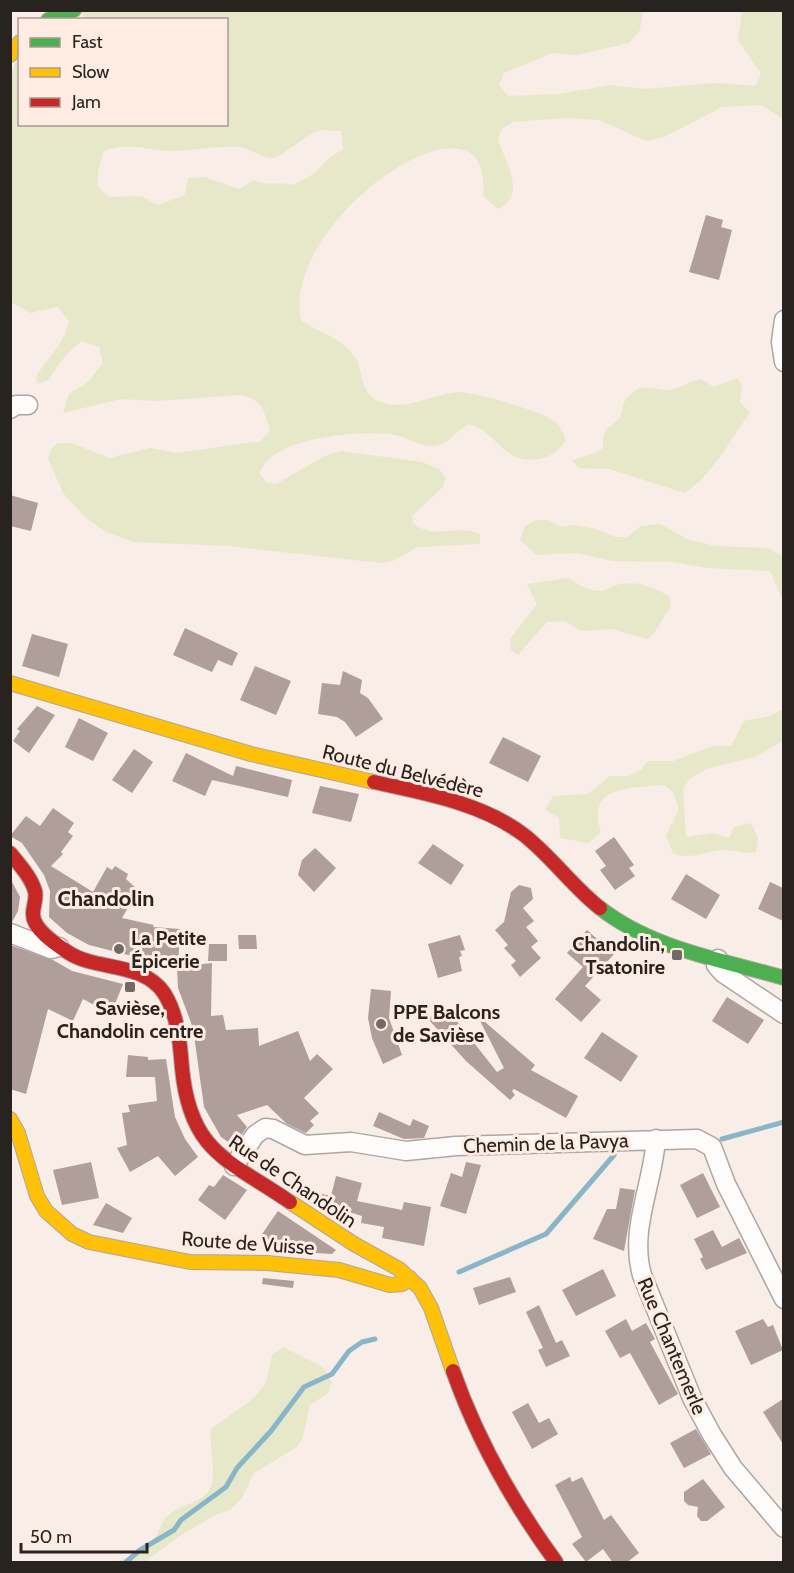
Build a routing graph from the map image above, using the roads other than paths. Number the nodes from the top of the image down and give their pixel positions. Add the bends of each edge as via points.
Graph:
1 (74, 10) edge
2 (53, 18) edge
3 (783, 320) edge
4 (783, 362) edge
5 (28, 405) dead end
6 (10, 409) edge
7 (10, 683) edge
8 (10, 853) edge
9 (10, 933) edge
10 (61, 947) junction
11 (718, 959) junction
12 (783, 978) edge
13 (783, 1014) edge
14 (10, 1119) edge
15 (656, 1139) junction
16 (234, 1166) junction
17 (410, 1278) junction
18 (783, 1299) edge
19 (783, 1528) edge
20 (556, 1563) edge

1 - 2 street
3 - 4 street
5 - 6 street
7 - 11 street, Route du Belvédère via 85,702 237,750 369,780 487,813 536,844 606,913 656,938
8 - 10 street, Rue de Chandolin via 34,889 34,921
9 - 10 street via 51,949
10 - 16 street, Rue de Chandolin via 93,962 147,976 160,986 173,1012 193,1125 210,1148
11 - 12 street, Route du Belvédère
11 - 13 street via 716,965 723,973
14 - 17 street, Route de Vuisse via 46,1211 72,1234 89,1242 189,1262 334,1269 394,1285
15 - 16 street, Chemin de la Pavya via 406,1151 351,1142 305,1145 265,1128 255,1135
15 - 18 street, Chemin de la Pavya via 697,1139 712,1147
15 - 19 street, Rue Chantemerle via 642,1217 642,1275 708,1428 733,1468
16 - 17 street, Rue de Chandolin
17 - 20 street, Rue de Chandolin via 428,1300 463,1403 480,1438 526,1521

